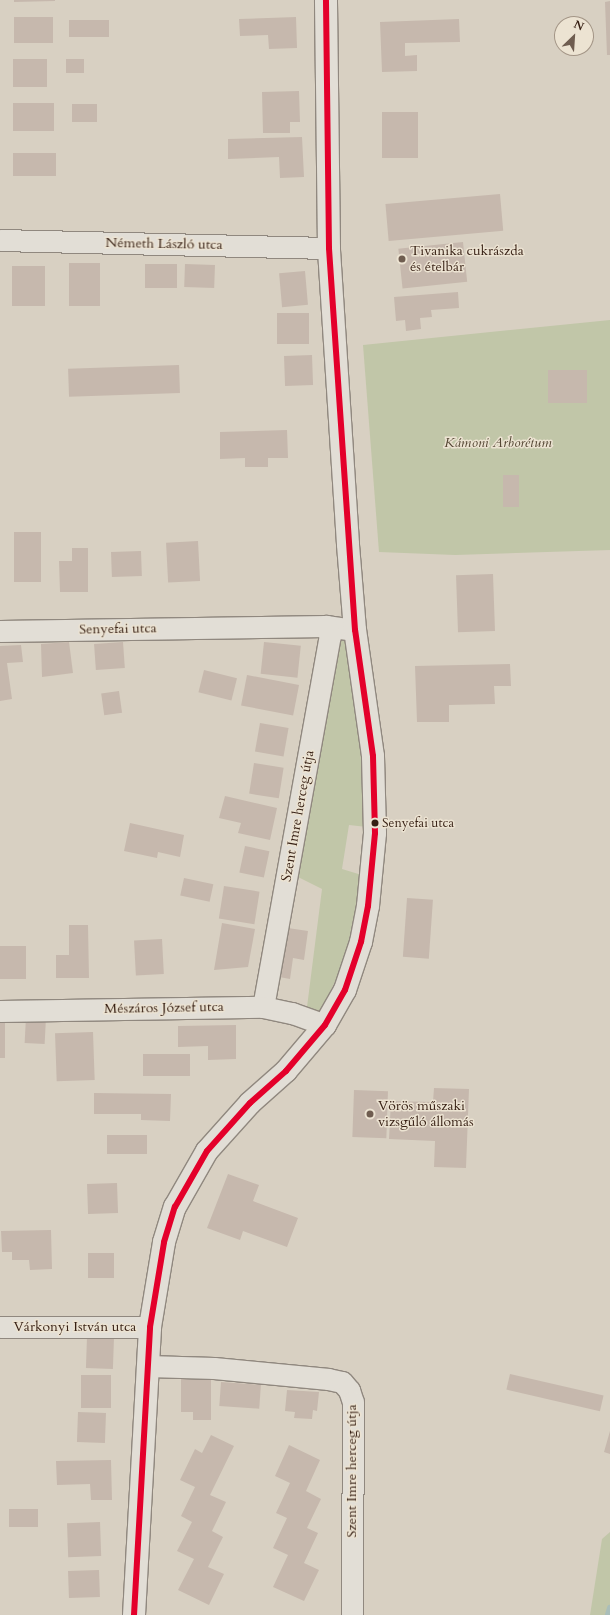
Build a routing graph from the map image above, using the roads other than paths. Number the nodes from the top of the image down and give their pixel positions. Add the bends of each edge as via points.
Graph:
1 (326, 0) edge
2 (0, 240) edge
3 (329, 248) junction
4 (326, 626) junction
5 (355, 630) junction
6 (0, 631) edge
7 (263, 1007) junction
8 (0, 1011) edge
9 (325, 1025) junction
10 (0, 1327) edge
11 (150, 1327) junction
12 (148, 1366) junction
13 (134, 1615) edge
14 (352, 1615) edge

1 - 3 main road
2 - 3 street, Németh László utca
3 - 5 main road
4 - 5 street, Senyefai utca
4 - 6 street, Senyefai utca
4 - 7 street, Szent Imre herceg útja via 330,636
5 - 9 main road via 373,756 375,834 368,906 361,942 345,990
7 - 8 street, Mészáros József utca
7 - 9 street, Mészáros József utca via 292,1013
9 - 11 main road via 286,1071 228,1127 188,1180 164,1242
10 - 11 street, Várkonyi István utca
11 - 12 main road
12 - 13 main road
12 - 14 street, Szent Imre herceg útja via 214,1368 328,1379 345,1386 353,1402

